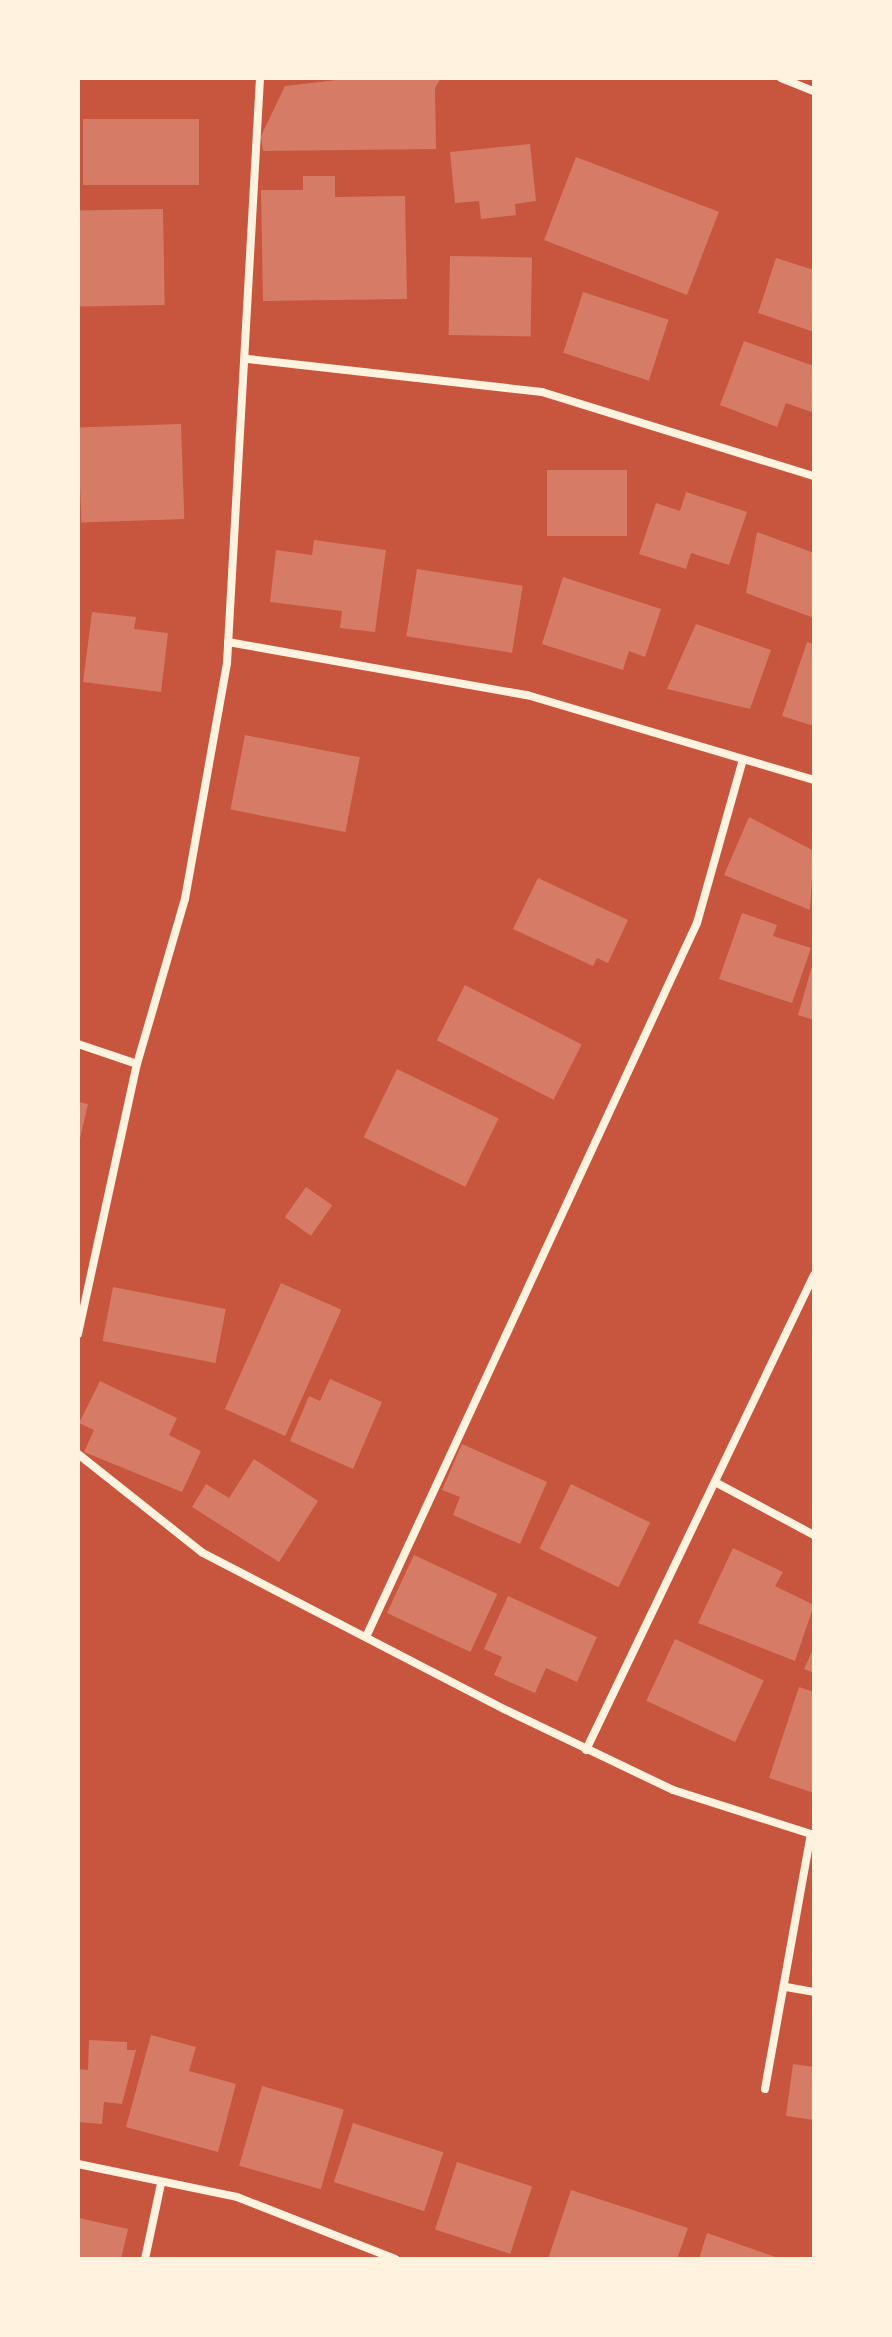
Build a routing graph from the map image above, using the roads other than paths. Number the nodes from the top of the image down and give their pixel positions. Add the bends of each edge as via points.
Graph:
1 (260, 78) edge
2 (781, 78) edge
3 (814, 91) edge
4 (248, 359) junction
5 (814, 476) edge
6 (228, 642) junction
7 (743, 759) junction
8 (814, 780) edge
9 (78, 1044) edge
10 (137, 1064) junction
11 (814, 1275) edge
12 (78, 1334) edge
13 (78, 1454) edge
14 (715, 1482) junction
15 (814, 1535) edge
16 (366, 1637) junction
17 (586, 1750) junction
18 (812, 1834) edge
19 (786, 1987) junction
20 (814, 1992) edge
21 (765, 2089) dead end
22 (78, 2164) edge
23 (161, 2184) junction
24 (145, 2259) edge
25 (395, 2259) edge

1 - 4 street
2 - 3 street
4 - 5 street via 542,392
4 - 6 street
6 - 7 street via 527,695
6 - 10 street via 185,899
7 - 8 street
7 - 16 street via 697,923
9 - 10 street
10 - 12 street
11 - 14 street
13 - 16 street via 203,1553
14 - 15 street
14 - 17 street
16 - 17 street
17 - 18 street via 673,1790
18 - 19 street
19 - 20 street
19 - 21 street
22 - 23 street
23 - 24 street
23 - 25 street via 237,2197

